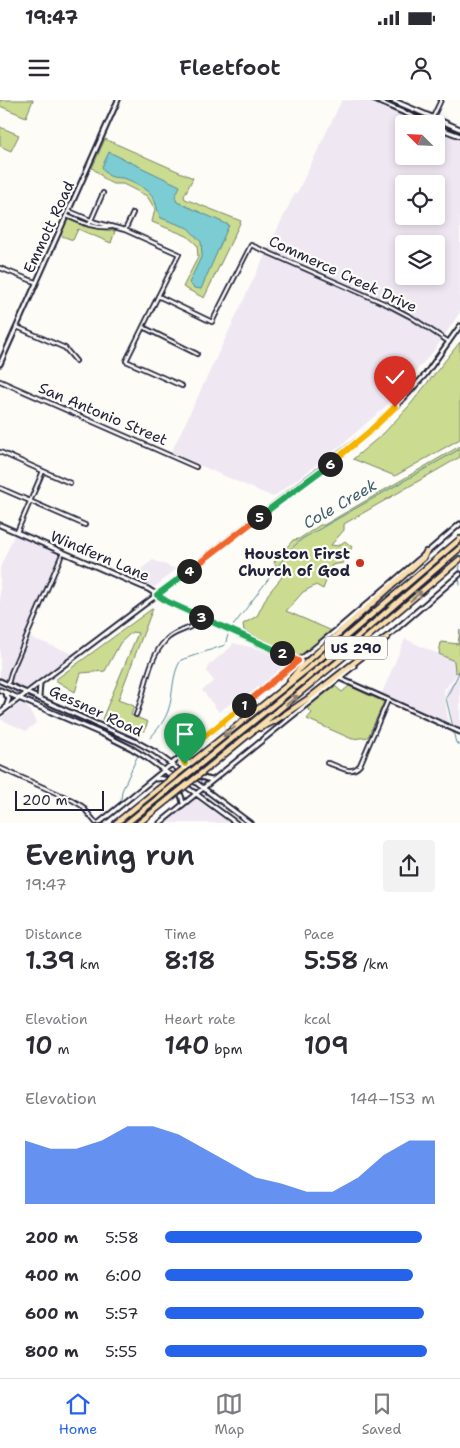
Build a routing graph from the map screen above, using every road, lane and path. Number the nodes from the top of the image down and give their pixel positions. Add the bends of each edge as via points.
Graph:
1 (118, 100) edge
2 (375, 100) edge
3 (393, 100) edge
4 (441, 100) edge
5 (391, 107) junction
6 (409, 115) edge
7 (426, 115) edge
8 (434, 115) edge
9 (445, 123) edge
10 (445, 129) edge
11 (460, 129) edge
12 (460, 136) edge
13 (103, 193) dead end
14 (69, 211) junction
15 (133, 213) dead end
16 (67, 216) junction
17 (90, 220) junction
18 (89, 225) junction
19 (112, 227) junction
20 (125, 230) junction
21 (0, 268) edge
22 (36, 282) junction
23 (158, 296) junction
24 (460, 326) edge
25 (16, 327) junction
26 (143, 327) junction
27 (449, 342) junction
28 (197, 354) dead end
29 (76, 360) dead end
30 (0, 364) edge
31 (0, 381) edge
32 (182, 386) dead end
33 (0, 452) edge
34 (196, 467) dead end
35 (43, 471) junction
36 (70, 483) dead end
37 (0, 488) edge
38 (30, 501) junction
39 (0, 524) edge
40 (460, 524) edge
41 (85, 525) dead end
42 (17, 532) junction
43 (459, 540) edge
44 (458, 549) edge
45 (63, 552) junction
46 (426, 552) junction
47 (460, 558) edge
48 (460, 574) edge
49 (157, 595) junction
50 (201, 617) junction
51 (387, 637) junction
52 (298, 661) junction
53 (339, 678) junction
54 (0, 681) edge
55 (8, 684) junction
56 (40, 684) junction
57 (287, 685) junction
58 (2, 690) edge
59 (28, 693) junction
60 (21, 698) junction
61 (39, 698) junction
62 (388, 700) junction
63 (5, 709) junction
64 (0, 713) edge
65 (77, 714) junction
66 (136, 715) dead end
67 (74, 721) junction
68 (254, 730) junction
69 (114, 731) junction
70 (460, 732) edge
71 (111, 738) junction
72 (184, 753) junction
73 (327, 763) dead end
74 (171, 764) junction
75 (0, 768) edge
76 (164, 771) junction
77 (213, 780) junction
78 (151, 781) junction
79 (204, 788) junction
80 (195, 794) junction
81 (183, 803) junction
82 (237, 812) junction
83 (231, 819) junction
84 (97, 823) edge
85 (116, 823) edge
86 (127, 823) edge
87 (139, 823) edge
88 (160, 823) edge
89 (236, 823) edge
90 (250, 823) edge

1 - 14 main road, Emmott Road
2 - 5 main road
3 - 5 main road
3 - 7 main road
4 - 8 street
5 - 6 main road
9 - 11 main road
10 - 12 main road
13 - 17 street
14 - 16 main road, Emmott Road
14 - 17 street
15 - 20 street
16 - 18 street
16 - 22 main road, Emmott Road
17 - 18 street
17 - 19 street
18 - 19 street
19 - 20 street
20 - 23 street via 179,254
21 - 22 street
22 - 25 main road, Emmott Road
23 - 26 street
23 - 27 street, Commerce Creek Drive via 212,322 251,244 411,316
24 - 27 main road
25 - 29 street via 65,348
25 - 30 main road, Emmott Road
26 - 28 street
26 - 32 street via 126,361
27 - 49 main road via 404,398 370,431
31 - 34 street, San Antonio Street
33 - 35 street
35 - 36 street
35 - 38 street
37 - 38 street
38 - 41 street
38 - 42 street
39 - 42 main road, Windfern Lane
40 - 46 main road
42 - 45 main road, Windfern Lane
43 - 57 highway, US 290
44 - 86 highway, bridge via 354,640
45 - 49 main road, Windfern Lane
45 - 55 street
46 - 52 main road
46 - 57 highway via 300,668
68 -> 47 highway, US 290
48 - 51 main road
49 - 50 main road, Windfern Lane
49 - 56 main road
50 - 52 main road, Windfern Lane
50 - 66 street via 192,627 169,637 160,648 151,665
51 - 53 main road
51 - 68 highway via 275,722
52 - 72 main road
53 - 62 main road
53 - 77 main road
54 - 55 main road, Gessner Road
55 - 59 main road, Gessner Road
56 - 59 main road
56 - 61 main road
57 -> 85 highway, US 290, bridge
58 - 60 main road, Gessner Road
58 - 63 main road via 8,699
59 - 60 main road
59 - 61 main road, Gessner Road
60 - 63 main road
60 - 67 main road, Gessner Road
61 - 65 main road, Gessner Road
62 - 70 main road
62 - 73 street via 357,769 348,771
63 - 64 main road
65 - 67 main road
65 - 69 main road, Gessner Road
67 - 71 main road, Gessner Road
68 - 87 highway, US 290, bridge
69 - 71 main road
69 - 74 main road, Gessner Road
71 - 76 main road, Gessner Road
72 - 74 main road
72 - 77 main road via 186,766 200,777
74 - 76 main road
74 - 79 main road, Gessner Road
75 - 84 street via 72,800
76 - 78 main road
76 - 80 main road, Gessner Road
77 - 79 main road
78 - 81 main road via 166,779 179,790
78 - 84 main road
79 - 80 main road
79 - 82 main road, Gessner Road
80 - 81 main road
80 - 83 main road, Gessner Road
81 - 88 main road
82 - 83 main road
82 - 90 main road, Gessner Road
83 - 89 main road, Gessner Road

